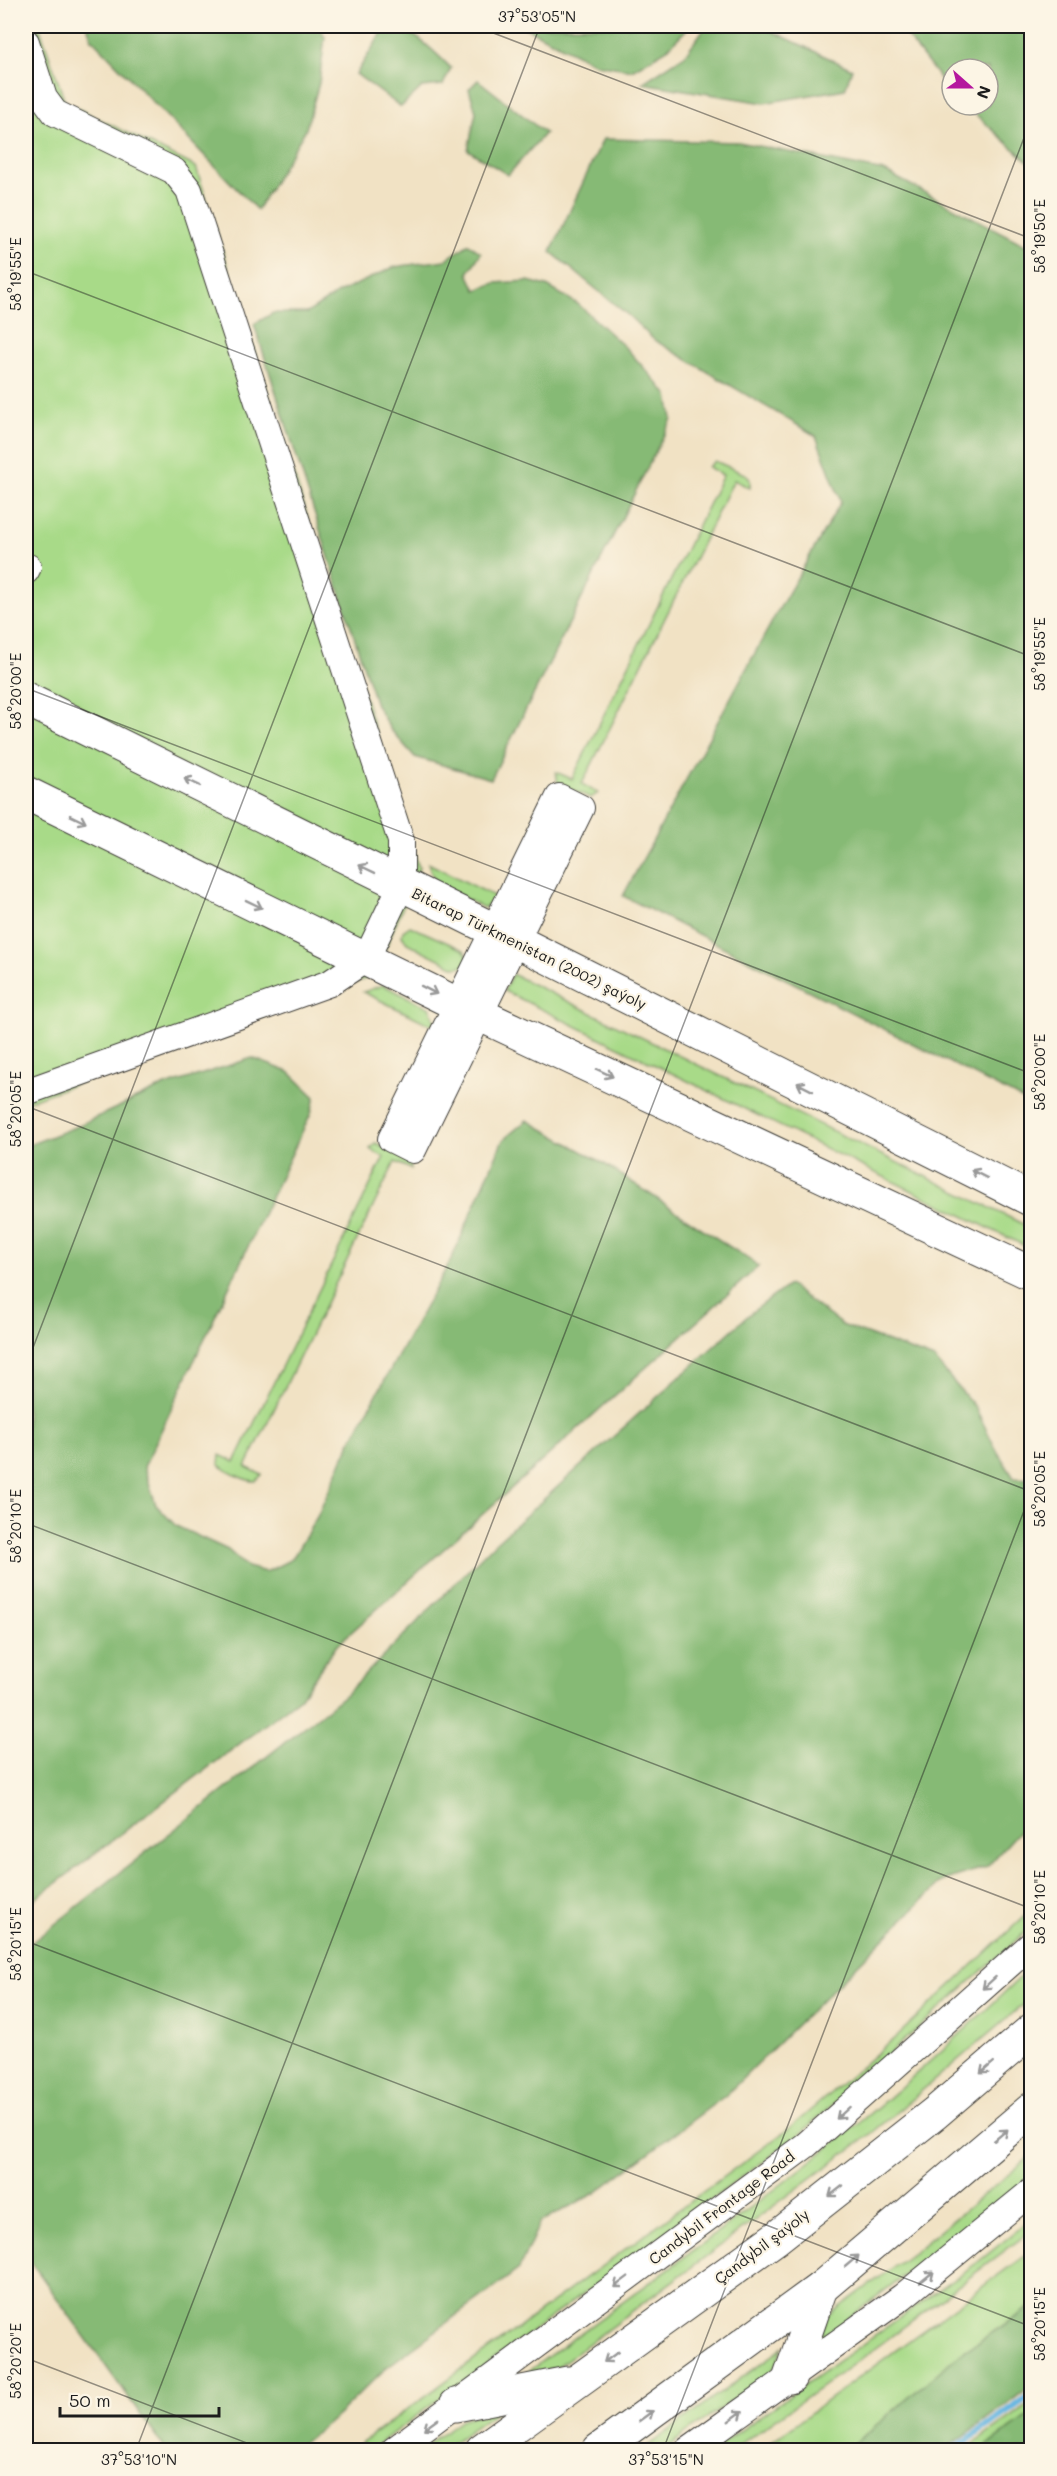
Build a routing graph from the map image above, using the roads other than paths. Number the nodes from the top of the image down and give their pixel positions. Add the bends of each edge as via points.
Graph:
1 (26, 42) edge
2 (26, 699) edge
3 (26, 793) edge
4 (401, 886) junction
5 (505, 936) junction
6 (366, 959) junction
7 (468, 1009) junction
8 (26, 1092) edge
9 (1032, 1200) edge
10 (1032, 1274) edge
11 (1032, 1944) edge
12 (1032, 2030) edge
13 (1032, 2109) edge
14 (1032, 2192) edge
15 (821, 2288) junction
16 (790, 2377) junction
17 (578, 2381) junction
18 (456, 2405) junction
19 (394, 2451) edge
20 (482, 2451) edge
21 (599, 2451) edge
22 (688, 2451) edge

1 - 4 street via 44,98 55,113 174,171 189,190 401,841
4 -> 2 street, Bitarap Türkmenistan (2002) şaýoly
3 -> 6 street
4 - 5 street, Bitarap Türkmenistan (2002) şaýoly
4 - 6 street
5 - 5 street via 581,808 559,797
5 - 7 street
9 -> 5 street, Bitarap Türkmenistan (2002) şaýoly
6 -> 7 street
6 - 8 street via 330,983 300,995
7 - 7 street via 391,1139 412,1150
7 -> 10 street
11 -> 18 street, Candybil Frontage Road via 806,2145
12 -> 17 street, Çandybil şaýoly via 935,2113 776,2238
15 -> 13 street
16 -> 14 street via 902,2297
15 - 16 street
21 -> 15 street
22 -> 16 street
17 - 18 street
17 - 20 street, Çandybil şaýoly
18 -> 19 street, Candybil Frontage Road

